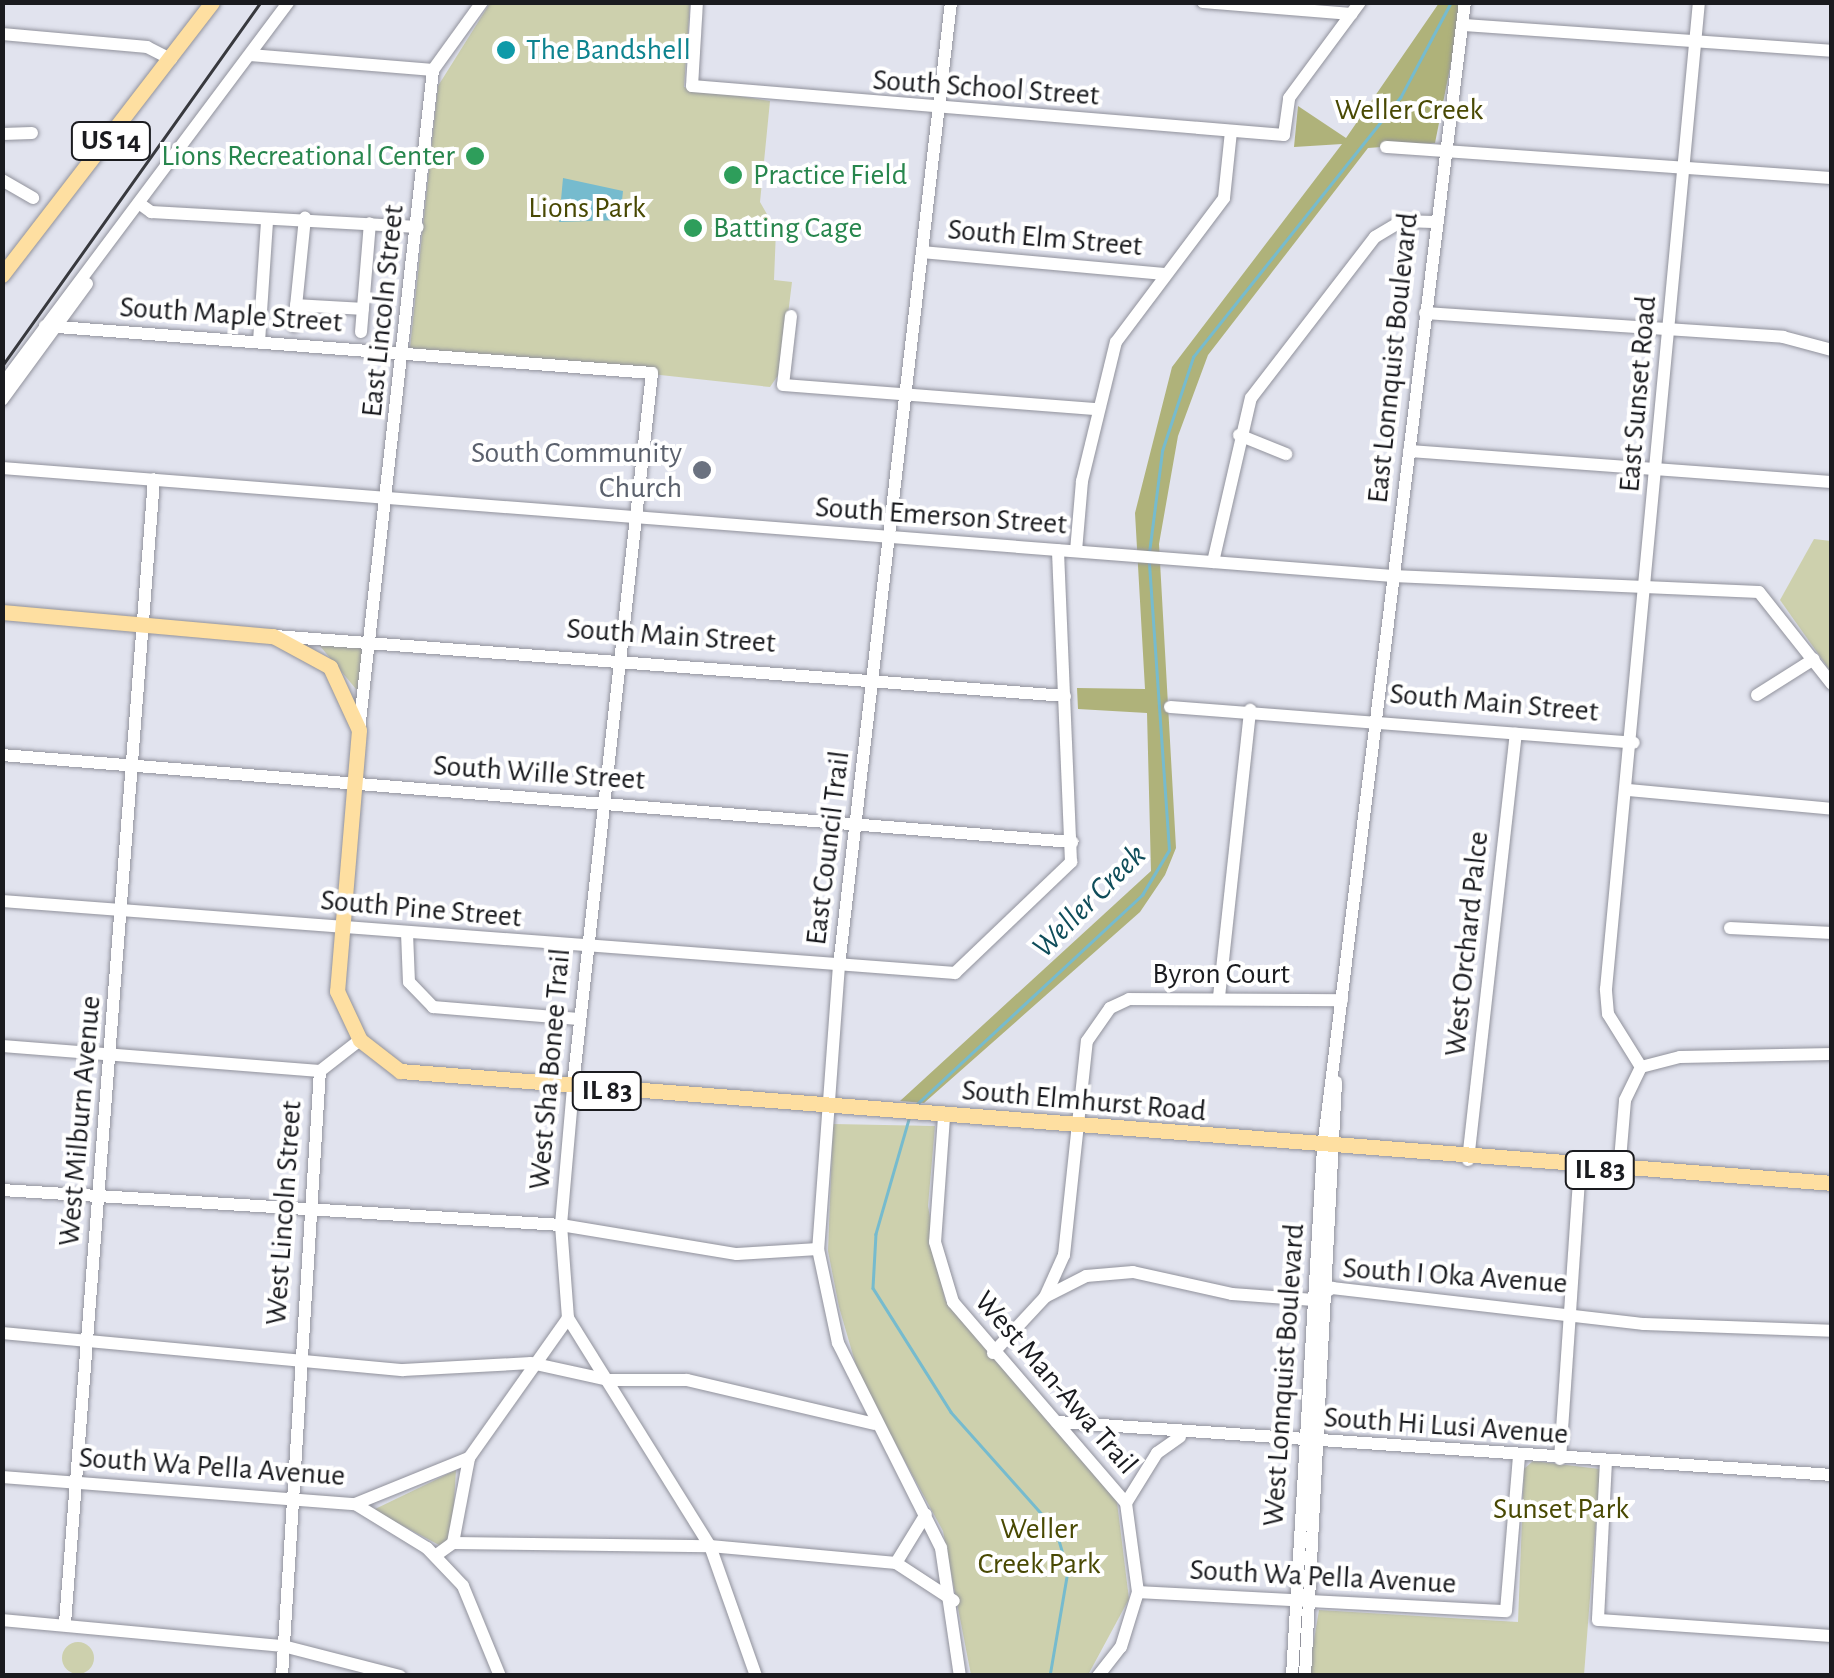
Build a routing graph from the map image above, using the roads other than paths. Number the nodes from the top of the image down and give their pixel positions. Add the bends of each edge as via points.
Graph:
1 (212, 2) edge
2 (288, 2) edge
3 (482, 2) edge
4 (697, 2) edge
5 (951, 2) edge
6 (1203, 2) edge
7 (1465, 2) edge
8 (1699, 2) edge
9 (1356, 8) edge
10 (1463, 25) junction
11 (2, 34) edge
12 (1695, 41) junction
13 (1832, 50) edge
14 (250, 55) junction
15 (171, 59) junction
16 (433, 70) junction
17 (939, 108) junction
18 (1231, 131) junction
19 (32, 133) dead end
20 (2, 134) edge
21 (1386, 147) dead end
22 (1440, 150) junction
23 (1682, 166) junction
24 (1832, 178) edge
25 (2, 180) edge
26 (33, 198) dead end
27 (140, 204) junction
28 (305, 218) junction
29 (267, 220) junction
30 (1433, 222) junction
31 (370, 223) junction
32 (418, 227) junction
33 (922, 252) junction
34 (2, 274) edge
35 (1164, 274) junction
36 (296, 304) junction
37 (363, 309) junction
38 (1425, 313) junction
39 (791, 316) dead end
40 (50, 326) junction
41 (294, 326) dead end
42 (1670, 330) junction
43 (361, 332) dead end
44 (259, 342) junction
45 (1832, 350) edge
46 (403, 354) junction
47 (652, 374) joint
48 (2, 385) edge
49 (906, 395) junction
50 (2, 400) edge
51 (1098, 409) junction
52 (1239, 435) junction
53 (1409, 451) junction
54 (1286, 454) dead end
55 (2, 468) edge
56 (1657, 469) junction
57 (154, 479) junction
58 (1832, 482) edge
59 (388, 498) junction
60 (637, 517) junction
61 (889, 536) junction
62 (1058, 550) junction
63 (1076, 551) junction
64 (1212, 562) junction
65 (1394, 576) junction
66 (1647, 585) junction
67 (2, 612) edge
68 (142, 623) junction
69 (272, 636) junction
70 (372, 640) junction
71 (1814, 658) junction
72 (620, 660) junction
73 (872, 679) junction
74 (1832, 684) edge
75 (1757, 695) dead end
76 (1065, 696) junction
77 (1170, 707) dead end
78 (1250, 710) junction
79 (1377, 720) junction
80 (359, 730) junction
81 (1516, 734) junction
82 (1634, 743) junction
83 (2, 756) edge
84 (132, 766) junction
85 (354, 784) junction
86 (1629, 790) junction
87 (602, 803) junction
88 (1832, 809) edge
89 (858, 822) junction
90 (1072, 842) junction
91 (2, 901) edge
92 (121, 909) junction
93 (337, 928) junction
94 (1730, 928) dead end
95 (406, 933) junction
96 (1832, 933) edge
97 (586, 948) junction
98 (839, 965) junction
99 (1219, 997) junction
100 (1342, 1000) junction
101 (579, 1019) junction
102 (360, 1040) junction
103 (2, 1046) edge
104 (110, 1054) junction
105 (1832, 1054) edge
106 (1641, 1067) junction
107 (320, 1072) junction
108 (573, 1088) junction
109 (828, 1108) junction
110 (937, 1117) junction
111 (1079, 1128) junction
112 (1331, 1149) junction
113 (1468, 1160) junction
114 (1580, 1169) junction
115 (1619, 1172) junction
116 (1824, 1184) edge
117 (2, 1190) edge
118 (1832, 1192) edge
119 (99, 1197) junction
120 (313, 1215) junction
121 (561, 1225) junction
122 (818, 1249) junction
123 (1064, 1255) junction
124 (1080, 1280) junction
125 (1332, 1288) junction
126 (1045, 1298) junction
127 (1314, 1300) junction
128 (1573, 1309) junction
129 (568, 1318) junction
130 (1832, 1331) edge
131 (2, 1334) edge
132 (88, 1339) junction
133 (993, 1353) junction
134 (302, 1358) junction
135 (532, 1363) junction
136 (609, 1380) junction
137 (1057, 1422) junction
138 (875, 1424) junction
139 (1180, 1436) junction
140 (1304, 1441) junction
141 (1322, 1442) junction
142 (1519, 1456) junction
143 (469, 1458) junction
144 (1560, 1459) junction
145 (1606, 1462) junction
146 (1832, 1475) edge
147 (2, 1476) edge
148 (76, 1481) junction
149 (293, 1501) junction
150 (355, 1504) junction
151 (1126, 1504) junction
152 (926, 1514) junction
153 (453, 1543) junction
154 (710, 1546) junction
155 (435, 1556) junction
156 (896, 1563) junction
157 (1138, 1592) junction
158 (954, 1601) junction
159 (1302, 1603) junction
160 (2, 1620) edge
161 (65, 1623) junction
162 (1832, 1636) edge
163 (283, 1646) junction
164 (282, 1676) edge
165 (400, 1676) edge
166 (500, 1676) edge
167 (756, 1676) edge
168 (960, 1676) edge
169 (1098, 1676) edge
170 (1292, 1676) edge
171 (1304, 1676) edge

1 - 15 main road, US 14
2 - 14 street
3 - 16 street
4 - 17 street, South School Street via 688,80
5 - 17 street, East Council Trail
6 - 9 street
7 - 10 street, East Lonnquist Boulevard
8 - 12 street, East Sunset Road
9 - 18 street, South School Street via 1289,98 1284,135
10 - 12 street
10 - 22 street, East Lonnquist Boulevard
11 - 15 street via 148,46
12 - 13 street
12 - 23 street, East Sunset Road
14 - 16 street
14 - 27 street
15 - 34 main road, US 14
16 - 32 street, East Lincoln Street
17 - 18 street, South School Street
17 - 33 street, East Council Trail
18 - 35 street via 1224,198
19 - 20 street
21 - 22 street
22 - 23 street
22 - 30 street, East Lonnquist Boulevard
23 - 24 street
23 - 42 street, East Sunset Road
25 - 26 street
27 - 29 street
27 - 40 street
28 - 29 street
28 - 31 street
28 - 36 street
29 - 44 street
30 - 38 street, East Lonnquist Boulevard
30 - 52 street via 1402,220 1375,237 1251,398
31 - 32 street
31 - 37 street
32 - 46 street, East Lincoln Street
33 - 35 street, South Elm Street
33 - 49 street, East Council Trail
35 - 51 street via 1116,342
36 - 37 street
36 - 41 street
37 - 43 street
38 - 42 street
38 - 53 street, East Lonnquist Boulevard
39 - 49 street via 783,385
40 - 44 street, South Maple Street
40 - 48 street
40 - 50 street
42 - 45 street
42 - 56 street, East Sunset Road
44 - 46 street, South Maple Street
46 - 47 street, South Maple Street
46 - 59 street, East Lincoln Street
47 - 60 street, West Sha Bonee Trail
49 - 51 street
49 - 61 street, East Council Trail
51 - 63 street
52 - 54 street
52 - 64 street
53 - 56 street
53 - 65 street, East Lonnquist Boulevard
55 - 57 street, South Emerson Street
56 - 58 street
56 - 66 street, East Sunset Road
57 - 59 street, South Emerson Street
57 - 68 street, West Milburn Avenue
59 - 60 street, South Emerson Street
59 - 70 street, East Lincoln Street
60 - 61 street, South Emerson Street
60 - 72 street, West Sha Bonee Trail
61 - 62 street, South Emerson Street
61 - 73 street, East Council Trail
62 - 63 street, South Emerson Street
62 - 76 street
63 - 64 street, South Emerson Street
64 - 65 street, South Emerson Street
65 - 66 street, South Emerson Street
65 - 79 street, East Lonnquist Boulevard
66 - 71 street, South Emerson Street via 1759,592
66 - 82 street, East Sunset Road
67 - 68 main road, South Main Street
68 - 69 main road, South Main Street
68 - 84 street, West Milburn Avenue
69 - 70 street, South Main Street
69 - 80 main road, South Main Street via 330,667
70 - 72 street, South Main Street
70 - 80 street, East Lincoln Street
71 - 74 street, South Emerson Street
71 - 75 street
72 - 73 street, South Main Street
72 - 87 street, West Sha Bonee Trail
73 - 76 street, South Main Street
73 - 89 street, East Council Trail
76 - 90 street
77 - 78 street, South Main Street
78 - 79 street, South Main Street
78 - 99 street
79 - 81 street, South Main Street
79 - 100 street, West Lonnquist Boulevard
80 - 85 main road, IL 83
81 - 82 street, South Main Street
81 - 113 street, West Orchard Palce
82 - 86 street, East Sunset Road
83 - 84 street, South Wille Street
84 - 85 street, South Wille Street
84 - 92 street, West Milburn Avenue
85 - 87 street, South Wille Street
85 - 93 main road, IL 83
86 - 88 street
86 - 106 street, East Sunset Road via 1606,988 1608,1014
87 - 89 street, South Wille Street
87 - 97 street, West Sha Bonee Trail
89 - 90 street, South Wille Street
89 - 98 street, East Council Trail
90 - 98 street, South Pine Street via 1064,873 955,973
91 - 92 street, South Pine Street
92 - 93 street, South Pine Street
92 - 104 street, West Milburn Avenue
93 - 95 street, South Pine Street
93 - 102 main road, IL 83 via 337,991
94 - 96 street
95 - 97 street, South Pine Street
95 - 101 street via 408,982 434,1007
97 - 98 street, South Pine Street
97 - 101 street, West Sha Bonee Trail
98 - 109 street, East Council Trail
99 - 100 street, Byron Court
99 - 111 street, Byron Court via 1110,1008 1087,1041
100 - 112 street, West Lonnquist Boulevard
101 - 108 street, West Sha Bonee Trail
102 - 107 street, West Lincoln Street
102 - 108 main road, South Elmhurst Road / IL 83 via 400,1072
103 - 104 street
104 - 107 street
104 - 119 street, West Milburn Avenue
105 - 106 street via 1680,1057
106 - 115 street via 1625,1100
107 - 120 street, West Lincoln Street
108 - 109 main road, South Elmhurst Road / IL 83
108 - 121 street, West Sha Bonee Trail
109 - 110 main road, South Elmhurst Road / IL 83
109 - 122 street, East Council Trail
110 - 111 main road, South Elmhurst Road / IL 83
110 - 133 street, West Man-Awa Trail via 938,1262 952,1302
111 - 112 main road, South Elmhurst Road / IL 83
111 - 123 street, Byron Court
112 - 113 main road, South Elmhurst Road / IL 83
112 - 125 street, West Lonnquist Boulevard
112 - 127 street, West Lonnquist Boulevard
113 - 114 main road, South Elmhurst Road / IL 83
114 - 115 main road, South Elmhurst Road / IL 83
114 - 128 street
115 - 116 main road, South Elmhurst Road / IL 83
116 - 118 main road, South Elmhurst Road / IL 83
117 - 119 street
119 - 120 street
119 - 132 street, West Milburn Avenue
120 - 121 street
120 - 134 street, West Lincoln Street
121 - 122 street via 737,1254
121 - 129 street, West Sha Bonee Trail
122 - 138 street, East Council Trail via 838,1342
123 - 124 street
123 - 126 street, Byron Court
124 - 126 street, South I Oka Avenue
124 - 127 street, South I Oka Avenue via 1134,1272
125 - 127 street, South I Oka Avenue
125 - 128 street, South I Oka Avenue
125 - 141 street, West Lonnquist Boulevard
126 - 133 street
127 - 140 street, West Lonnquist Boulevard
128 - 130 street, South I Oka Avenue via 1644,1324
128 - 144 street
129 - 135 street
129 - 136 street, West Sha Bonee Trail
131 - 132 street
132 - 134 street
132 - 148 street, West Milburn Avenue
133 - 137 street, West Man-Awa Trail
134 - 135 street via 403,1370
134 - 149 street, West Lincoln Street
135 - 136 street
135 - 143 street
136 - 138 street via 687,1380
136 - 154 street, West Sha Bonee Trail
137 - 139 street, South Hi Lusi Avenue
137 - 151 street, West Man-Awa Trail
138 - 152 street, East Council Trail
139 - 140 street, South Hi Lusi Avenue
139 - 151 street, West Man-Awa Trail via 1157,1453
140 - 141 street, South Hi Lusi Avenue
140 - 159 street, West Lonnquist Boulevard
141 - 142 street, South Hi Lusi Avenue
141 - 159 street, West Lonnquist Boulevard
142 - 144 street, South Hi Lusi Avenue
142 - 159 street, South Wa Pella Avenue via 1506,1611
143 - 150 street, South Wa Pella Avenue
143 - 153 street
144 - 145 street, South Hi Lusi Avenue
145 - 146 street, South Hi Lusi Avenue
145 - 162 street via 1598,1620
147 - 148 street, South Wa Pella Avenue
148 - 149 street, South Wa Pella Avenue
148 - 161 street, West Milburn Avenue
149 - 150 street, South Wa Pella Avenue
149 - 163 street, West Lincoln Street
150 - 155 street
151 - 157 street, West Man-Awa Trail
152 - 156 street
152 - 158 street, East Council Trail
153 - 154 street
153 - 155 street
154 - 156 street
154 - 167 street, West Sha Bonee Trail
155 - 166 street via 463,1586
156 - 158 street
157 - 159 street, South Wa Pella Avenue
157 - 169 street, West Man-Awa Trail via 1121,1648
158 - 168 street, East Council Trail
159 - 170 street, West Lonnquist Boulevard
159 - 171 street, West Lonnquist Boulevard
160 - 161 street
161 - 163 street
163 - 164 street, West Lincoln Street
163 - 165 street

